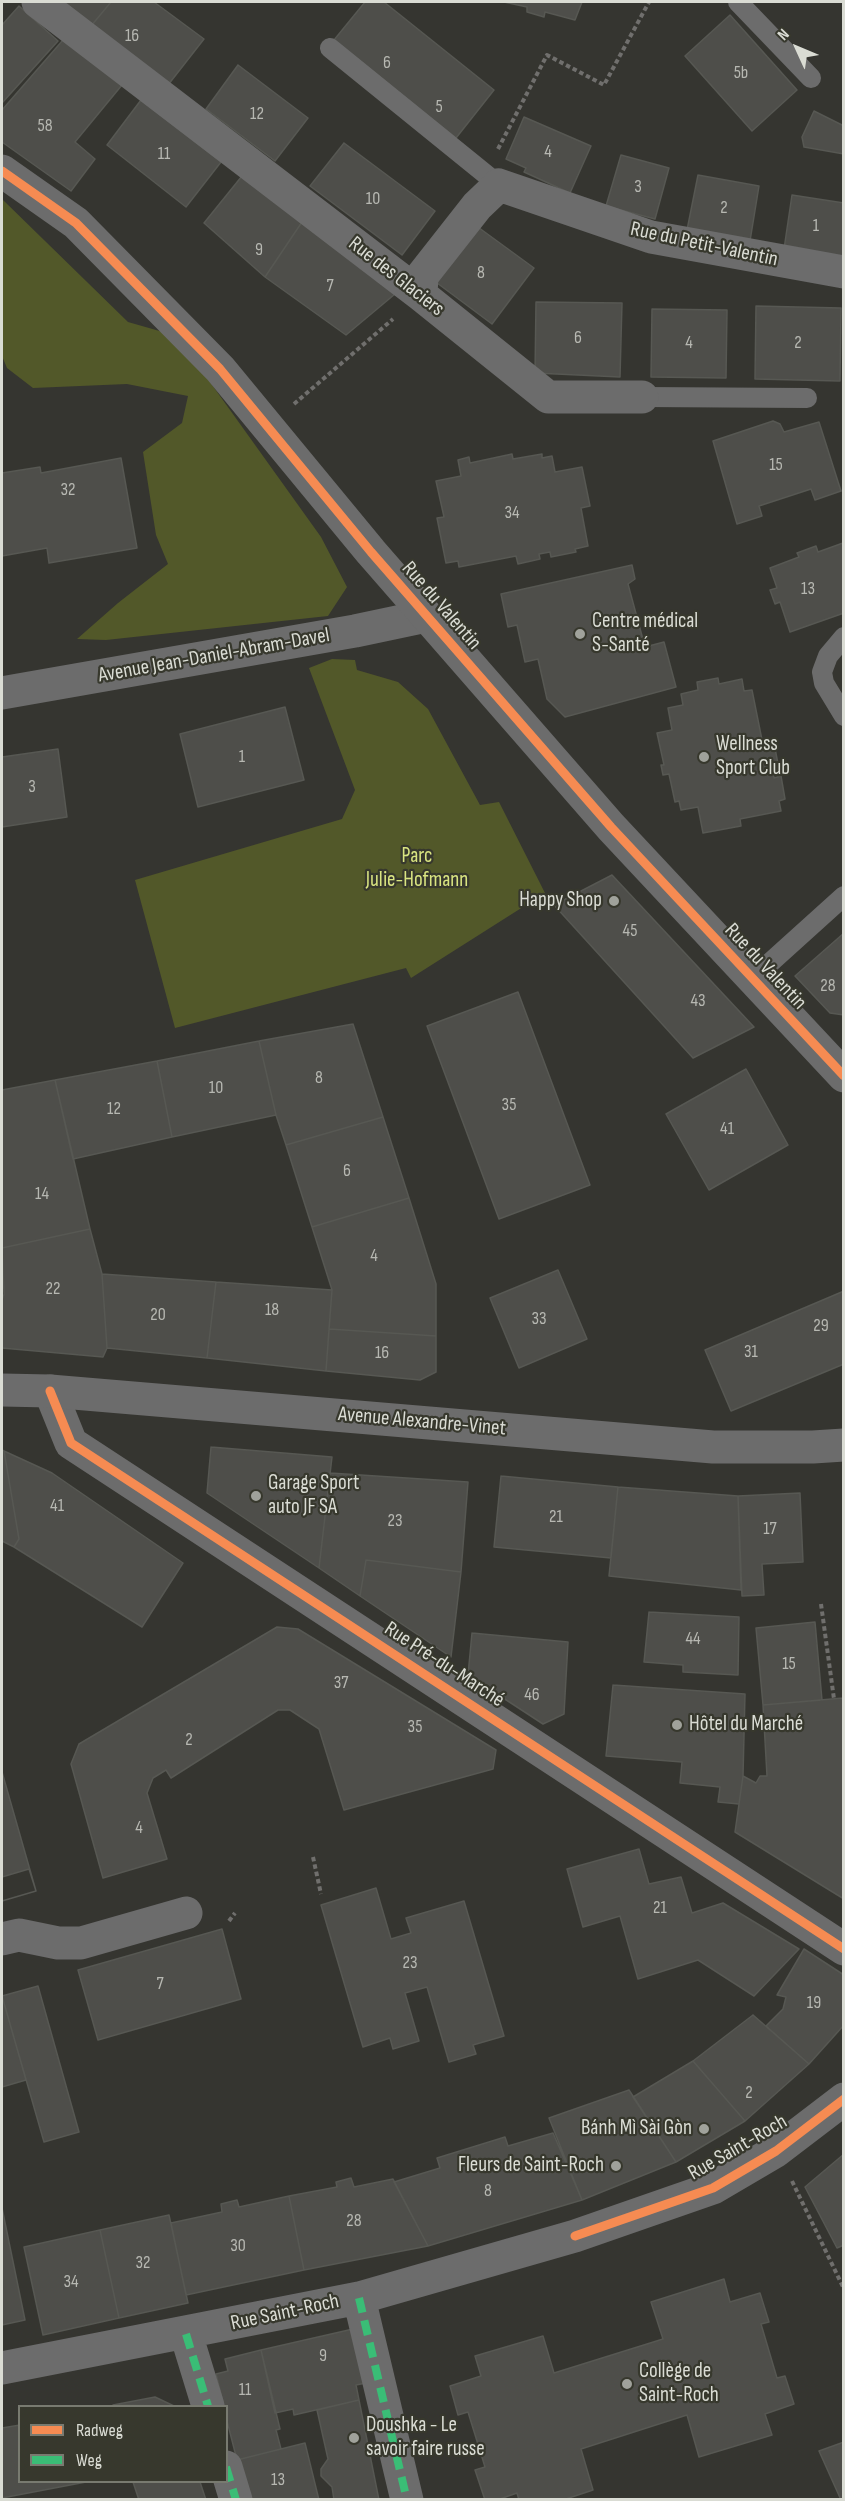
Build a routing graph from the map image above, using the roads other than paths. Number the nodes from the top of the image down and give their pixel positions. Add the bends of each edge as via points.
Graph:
1 (38, 2) edge
2 (738, 2) edge
3 (330, 48) dead end
4 (810, 78) dead end
5 (2, 171) edge
6 (492, 179) junction
7 (843, 272) edge
8 (421, 295) junction
9 (642, 397) joint
10 (807, 398) dead end
11 (426, 616) junction
12 (843, 638) edge
13 (2, 693) edge
14 (843, 716) edge
15 (843, 896) edge
16 (752, 979) junction
17 (840, 1067) edge
18 (2, 1390) edge
19 (50, 1391) junction
20 (843, 1445) edge
21 (186, 1913) dead end
22 (2, 1939) edge
23 (843, 1949) edge
24 (843, 2099) edge
25 (359, 2298) junction
26 (186, 2334) junction
27 (2, 2368) edge
28 (208, 2405) edge
29 (228, 2474) edge
30 (236, 2499) edge
31 (407, 2499) edge

1 - 8 street, Rue des Glaciers
2 - 4 lane
3 - 6 lane, Rue du Petit-Valentin
5 - 11 street, Rue du Valentin via 76,223 220,369
6 - 7 street, Rue du Petit-Valentin via 651,237
6 - 8 street via 477,206 422,276
8 - 9 street, Rue des Glaciers via 548,397
9 - 10 lane, Rue des Glaciers
11 - 13 street, Avenue Jean-Daniel-Abram-Davel via 355,632
11 - 16 street, Rue du Valentin via 611,827
12 - 14 lane via 828,656 822,672
15 - 16 lane
16 - 17 street, Rue du Valentin
18 - 19 street, Avenue Alexandre-Vinet
19 - 20 street, Avenue Alexandre-Vinet via 713,1447
19 - 23 street, Rue Pré-du-Marché via 71,1443
21 - 22 street via 81,1943 19,1935
24 - 25 street, Rue Saint-Roch via 776,2151 713,2188 575,2236
25 - 26 street, Rue Saint-Roch
25 - 31 street
26 - 27 street, Rue Saint-Roch
26 - 28 street
29 - 30 street

